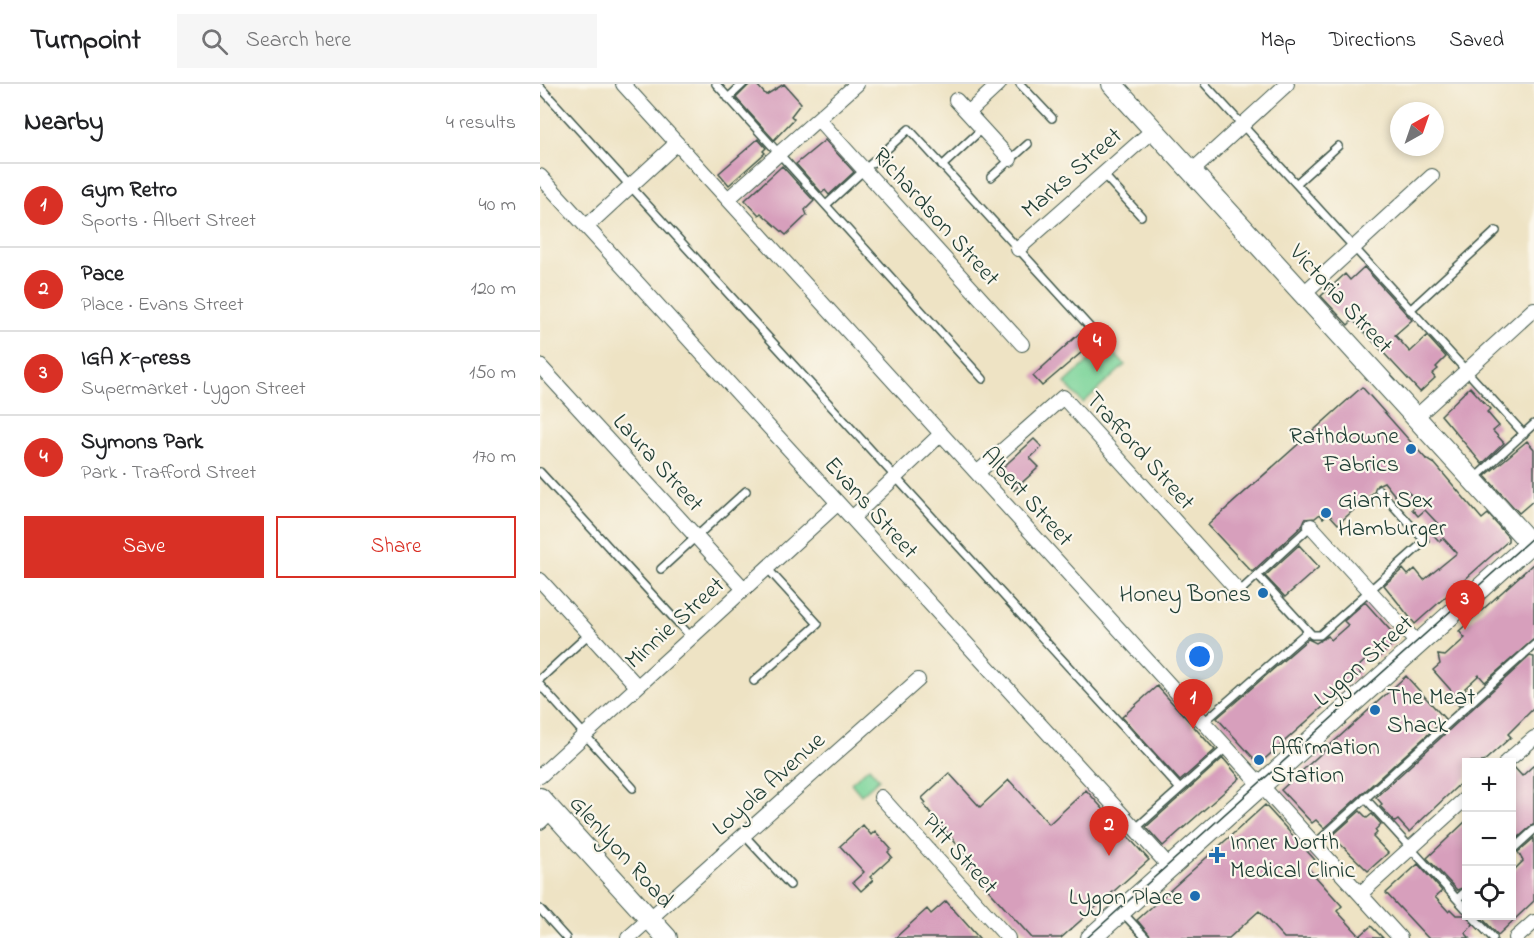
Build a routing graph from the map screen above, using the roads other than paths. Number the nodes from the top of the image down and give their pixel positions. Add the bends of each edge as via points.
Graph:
1 (716, 84) edge
2 (743, 84) edge
3 (857, 84) edge
4 (999, 84) edge
5 (1020, 84) edge
6 (1112, 84) edge
7 (1204, 84) edge
8 (1287, 84) edge
9 (625, 85) edge
10 (540, 87) edge
11 (728, 98) junction
12 (956, 100) dead end
13 (968, 113) junction
14 (1052, 118) dead end
15 (818, 119) junction
16 (1242, 125) junction
17 (982, 129) junction
18 (1153, 130) junction
19 (677, 144) junction
20 (1028, 144) dead end
21 (1338, 146) dead end
22 (779, 153) junction
23 (1010, 159) junction
24 (942, 166) junction
25 (865, 170) junction
26 (1191, 172) junction
27 (1103, 174) junction
28 (540, 176) edge
29 (1432, 176) dead end
30 (991, 177) dead end
31 (1297, 183) junction
32 (630, 186) junction
33 (728, 199) junction
34 (826, 206) junction
35 (1141, 216) dead end
36 (586, 226) junction
37 (1496, 231) dead end
38 (1354, 247) junction
39 (1018, 249) junction
40 (1303, 294) junction
41 (1534, 309) edge
42 (1410, 310) junction
43 (1022, 344) dead end
44 (1106, 345) dead end
45 (540, 366) edge
46 (1467, 372) junction
47 (983, 379) dead end
48 (1416, 417) junction
49 (1534, 424) edge
50 (941, 434) junction
51 (1524, 434) junction
52 (540, 472) edge
53 (977, 473) junction
54 (895, 477) junction
55 (1473, 480) junction
56 (1379, 490) dead end
57 (746, 491) dead end
58 (838, 503) junction
59 (852, 518) junction
60 (1311, 526) joint
61 (696, 536) junction
62 (1533, 544) edge
63 (767, 568) junction
64 (661, 569) dead end
65 (1257, 575) junction
66 (540, 580) edge
67 (744, 589) junction
68 (1370, 591) junction
69 (1239, 592) joint
70 (1308, 631) junction
71 (589, 634) junction
72 (691, 637) junction
73 (1418, 644) junction
74 (1533, 648) edge
75 (540, 679) edge
76 (918, 680) dead end
77 (754, 681) dead end
78 (540, 685) edge
79 (637, 686) junction
80 (1204, 722) junction
81 (585, 734) junction
82 (1534, 738) edge
83 (1227, 747) junction
84 (1511, 758) edge
85 (540, 776) edge
86 (1262, 786) junction
87 (633, 788) dead end
88 (1180, 789) junction
89 (881, 797) dead end
90 (1365, 798) junction
91 (1462, 802) edge
92 (544, 810) edge
93 (1135, 829) junction
94 (1534, 830) edge
95 (744, 835) junction
96 (1315, 844) junction
97 (1516, 846) edge
98 (1411, 848) junction
99 (1170, 867) junction
100 (790, 885) dead end
101 (1360, 894) junction
102 (1462, 895) edge
103 (1457, 899) junction
104 (1462, 904) edge
105 (1122, 911) junction
106 (542, 914) edge
107 (651, 920) junction
108 (1477, 920) edge
109 (1534, 922) edge
110 (566, 938) edge
111 (628, 938) edge
112 (667, 938) edge
113 (1008, 938) edge
114 (1091, 938) edge
115 (1146, 938) edge
116 (1400, 938) edge
117 (1493, 938) edge
118 (1516, 938) edge

1 - 11 lane
2 - 11 lane
3 - 15 street
4 - 13 street
5 - 14 lane
6 - 18 street, Victoria Street
7 - 16 lane
8 - 16 street
9 - 19 street, Albert Street
10 - 32 lane
11 - 22 lane
12 - 13 street
13 - 17 street
15 - 22 street
15 - 25 street, Richardson Street
16 - 26 street
16 - 31 lane
17 - 23 street
17 - 24 lane
18 - 26 street, Victoria Street
18 - 27 street, Marks Street
19 - 32 street
19 - 33 street, Albert Street
20 - 23 lane
21 - 31 lane
22 - 33 street
22 - 34 lane
23 - 30 lane
24 - 25 lane via 909,129
24 - 39 lane
25 - 34 lane
25 - 43 street, Richardson Street
26 - 40 street, Victoria Street
27 - 35 lane
27 - 39 street, Marks Street
28 - 36 street, Evans Street
29 - 38 street
31 - 38 lane
32 - 36 street
32 - 54 lane
33 - 50 street, Albert Street
34 - 47 lane
36 - 58 street, Evans Street
37 - 42 lane
38 - 40 street
38 - 42 lane
39 - 44 lane
40 - 48 street, Victoria Street
41 - 46 street
42 - 46 lane
45 - 61 street, Laura Street
46 - 48 street
46 - 51 lane
48 - 55 street, Victoria Street
49 - 51 lane
50 - 53 street, Albert Street
50 - 54 street
51 - 55 lane
52 - 72 lane
53 - 69 street, Trafford Street via 1063,397
53 - 80 street, Albert Street
54 - 59 street
54 - 88 lane
55 - 62 street, Victoria Street
56 - 68 lane via 1425,541
57 - 61 lane
58 - 59 street, Evans Street
58 - 63 street, Minnie Street
59 - 93 street, Evans Street
60 - 65 lane
60 - 68 street
61 - 64 lane
61 - 67 street, Laura Street
62 - 73 street, Lygon Street
63 - 67 street, Minnie Street
63 - 77 lane via 818,624
65 - 69 lane
65 - 70 lane
66 - 71 street
67 - 72 street, Minnie Street
68 - 70 lane via 1320,635
68 - 73 street
70 - 80 lane
71 - 75 lane
71 - 79 street
72 - 79 street, Minnie Street
73 - 86 street, Lygon Street
74 - 90 lane
76 - 95 street, Loyola Avenue
78 - 81 lane
79 - 81 street, Minnie Street
80 - 83 street, Albert Street
81 - 85 street, Minnie Street
81 - 87 lane
82 - 84 street
83 - 86 street, Albert Street
83 - 88 lane
86 - 96 street, Albert Street
86 - 99 street, Lygon Street
88 - 93 lane
89 - 113 street, Pitt Street
90 - 96 lane
90 - 98 lane
91 - 98 street
92 - 107 street, Glenlyon Road
93 - 99 street, Evans Street
94 - 97 lane
95 - 100 lane
95 - 107 street, Loyola Avenue
96 - 101 street, Albert Street
98 - 101 street
98 - 103 lane
99 - 105 street, Lygon Street
101 - 116 street, Albert Street
102 - 103 lane
103 - 104 lane
105 - 114 street, Lygon Street
105 - 115 lane
106 - 110 lane
107 - 111 street, Loyola Avenue
107 - 112 street, Glenlyon Road
108 - 117 lane
109 - 118 street

